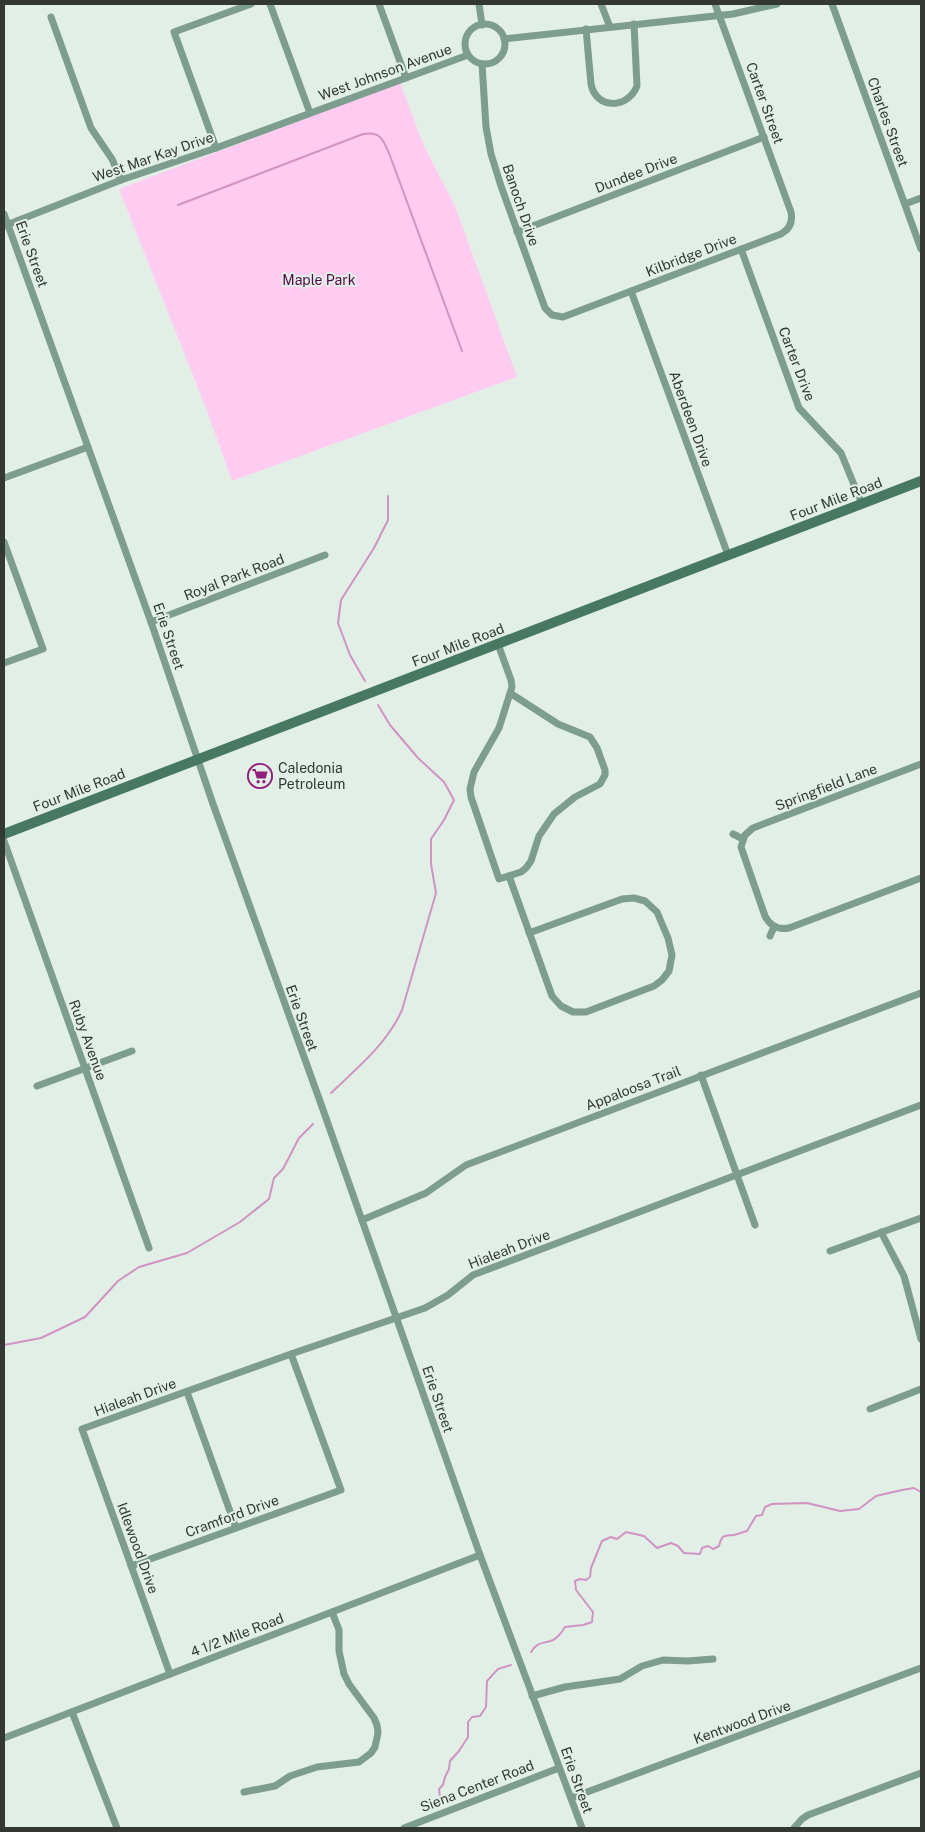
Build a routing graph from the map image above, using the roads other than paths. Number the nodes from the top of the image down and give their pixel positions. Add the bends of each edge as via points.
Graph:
1 (251, 4) edge
2 (270, 4) edge
3 (379, 4) edge
4 (480, 4) edge
5 (601, 4) edge
6 (715, 4) edge
7 (777, 4) edge
8 (832, 4) edge
9 (720, 15) junction
10 (50, 17) dead end
11 (634, 24) junction
12 (482, 25) junction
13 (610, 27) junction
14 (586, 29) junction
15 (504, 39) junction
16 (468, 55) junction
17 (482, 64) junction
18 (406, 78) junction
19 (310, 113) junction
20 (764, 137) junction
21 (216, 148) junction
22 (122, 180) junction
23 (921, 198) edge
24 (905, 204) junction
25 (791, 212) joint
26 (4, 214) edge
27 (6, 225) edge
28 (517, 232) junction
29 (921, 249) edge
30 (741, 250) junction
31 (631, 291) junction
32 (584, 309) joint
33 (88, 447) junction
34 (4, 478) edge
35 (921, 481) edge
36 (862, 504) junction
37 (4, 542) edge
38 (325, 555) dead end
39 (728, 555) junction
40 (151, 622) junction
41 (498, 644) junction
42 (4, 663) edge
43 (510, 693) junction
44 (197, 759) junction
45 (921, 764) edge
46 (4, 834) edge
47 (734, 834) dead end
48 (742, 839) junction
49 (4, 841) edge
50 (509, 876) junction
51 (921, 878) edge
52 (774, 927) junction
53 (529, 933) junction
54 (770, 936) dead end
55 (921, 993) edge
56 (132, 1051) dead end
57 (84, 1068) junction
58 (701, 1075) junction
59 (37, 1086) dead end
60 (921, 1105) edge
61 (737, 1175) junction
62 (921, 1218) edge
63 (362, 1220) junction
64 (755, 1225) dead end
65 (882, 1232) junction
66 (149, 1248) dead end
67 (830, 1251) dead end
68 (396, 1318) junction
69 (921, 1338) edge
70 (292, 1354) junction
71 (921, 1389) edge
72 (186, 1392) junction
73 (870, 1409) dead end
74 (82, 1430) joint
75 (236, 1528) junction
76 (480, 1555) junction
77 (131, 1566) junction
78 (332, 1612) junction
79 (713, 1658) dead end
80 (921, 1668) edge
81 (170, 1674) junction
82 (532, 1696) junction
83 (72, 1712) junction
84 (4, 1738) edge
85 (559, 1768) junction
86 (921, 1773) edge
87 (244, 1792) dead end
88 (571, 1798) junction
89 (117, 1828) edge
90 (404, 1828) edge
91 (582, 1828) edge
92 (794, 1828) edge

1 - 21 street via 174,32
2 - 19 street
3 - 18 street
4 - 12 street
5 - 13 street
6 - 9 street, Carter Street
7 - 9 street
8 - 24 street, Charles Street
9 - 11 street
9 - 20 street, Carter Street
10 - 22 street via 91,128
11 - 13 street
11 - 14 street via 637,86 629,99 617,104 606,102 594,93
12 - 15 street via 497,29
12 - 16 street via 467,36 465,46
13 - 14 street
14 - 15 street
15 - 17 street via 500,57
16 - 17 street
16 - 18 street, West Johnson Avenue
17 - 28 street, Banoch Drive via 491,154
18 - 19 street, West Johnson Avenue
19 - 21 street, West Mar Kay Drive
20 - 25 street, Carter Street
20 - 28 street, Dundee Drive
21 - 22 street, West Mar Kay Drive
22 - 27 street, West Mar Kay Drive
23 - 24 street
24 - 29 street, Charles Street
25 - 30 street, Kilbridge Drive via 792,222 788,230
26 - 27 street, Erie Street
27 - 33 street, Erie Street
28 - 32 street, Banoch Drive via 549,313 563,317
30 - 31 street, Kilbridge Drive
30 - 36 street, Carter Drive via 799,408 840,453
31 - 32 street, Kilbridge Drive
31 - 39 street, Aberdeen Drive
33 - 34 street
33 - 40 street, Erie Street
35 - 36 main road, Four Mile Road
36 - 39 main road, Four Mile Road
37 - 42 street via 42,649
38 - 40 street, Royal Park Road
39 - 41 main road, Four Mile Road
40 - 44 street, Erie Street
41 - 43 street via 511,680
41 - 44 main road, Four Mile Road
43 - 50 street via 499,728 474,772 470,789 470,797 500,879
43 - 50 street via 558,724 590,737 605,770 603,780 596,787 575,797 554,814 539,836 526,868
44 - 46 main road, Four Mile Road
44 - 63 street, Erie Street
45 - 48 street, Springfield Lane via 753,828
47 - 48 street
48 - 52 street via 742,852 765,916
49 - 57 street, Ruby Avenue
50 - 53 street
51 - 52 street via 789,928
52 - 54 street
53 - 53 street via 552,996 573,1012 586,1012 654,986 671,966 671,949 659,916 640,899 622,900
55 - 58 street, Appaloosa Trail
56 - 57 street
57 - 59 street
57 - 66 street, Ruby Avenue
58 - 61 street
58 - 63 street, Appaloosa Trail via 466,1165 426,1193
60 - 61 street, Hialeah Drive
61 - 64 street
61 - 68 street, Hialeah Drive via 472,1275 439,1301
62 - 65 street
63 - 68 street, Erie Street
65 - 67 street
65 - 69 street via 904,1276
68 - 70 street, Hialeah Drive
68 - 76 street, Erie Street
70 - 72 street, Hialeah Drive
70 - 75 street, Cramford Drive via 341,1490
71 - 73 street
72 - 74 street, Hialeah Drive
72 - 75 street
74 - 77 street, Idlewood Drive
75 - 77 street, Cramford Drive
76 - 78 street, 4 1/2 Mile Road
76 - 82 street, Erie Street
77 - 81 street, Idlewood Drive
78 - 81 street, 4 1/2 Mile Road
78 - 87 street via 339,1630 344,1674 377,1725 375,1747 359,1762 317,1766 290,1776 275,1786
79 - 82 street via 662,1660 642,1666 620,1679 565,1687
80 - 88 street, Kentwood Drive
81 - 83 street, 4 1/2 Mile Road
82 - 85 street, Erie Street
83 - 84 street, 4 1/2 Mile Road
83 - 89 street
85 - 88 street, Erie Street
85 - 90 street, Siena Center Road
86 - 92 street via 808,1815
88 - 91 street, Erie Street

